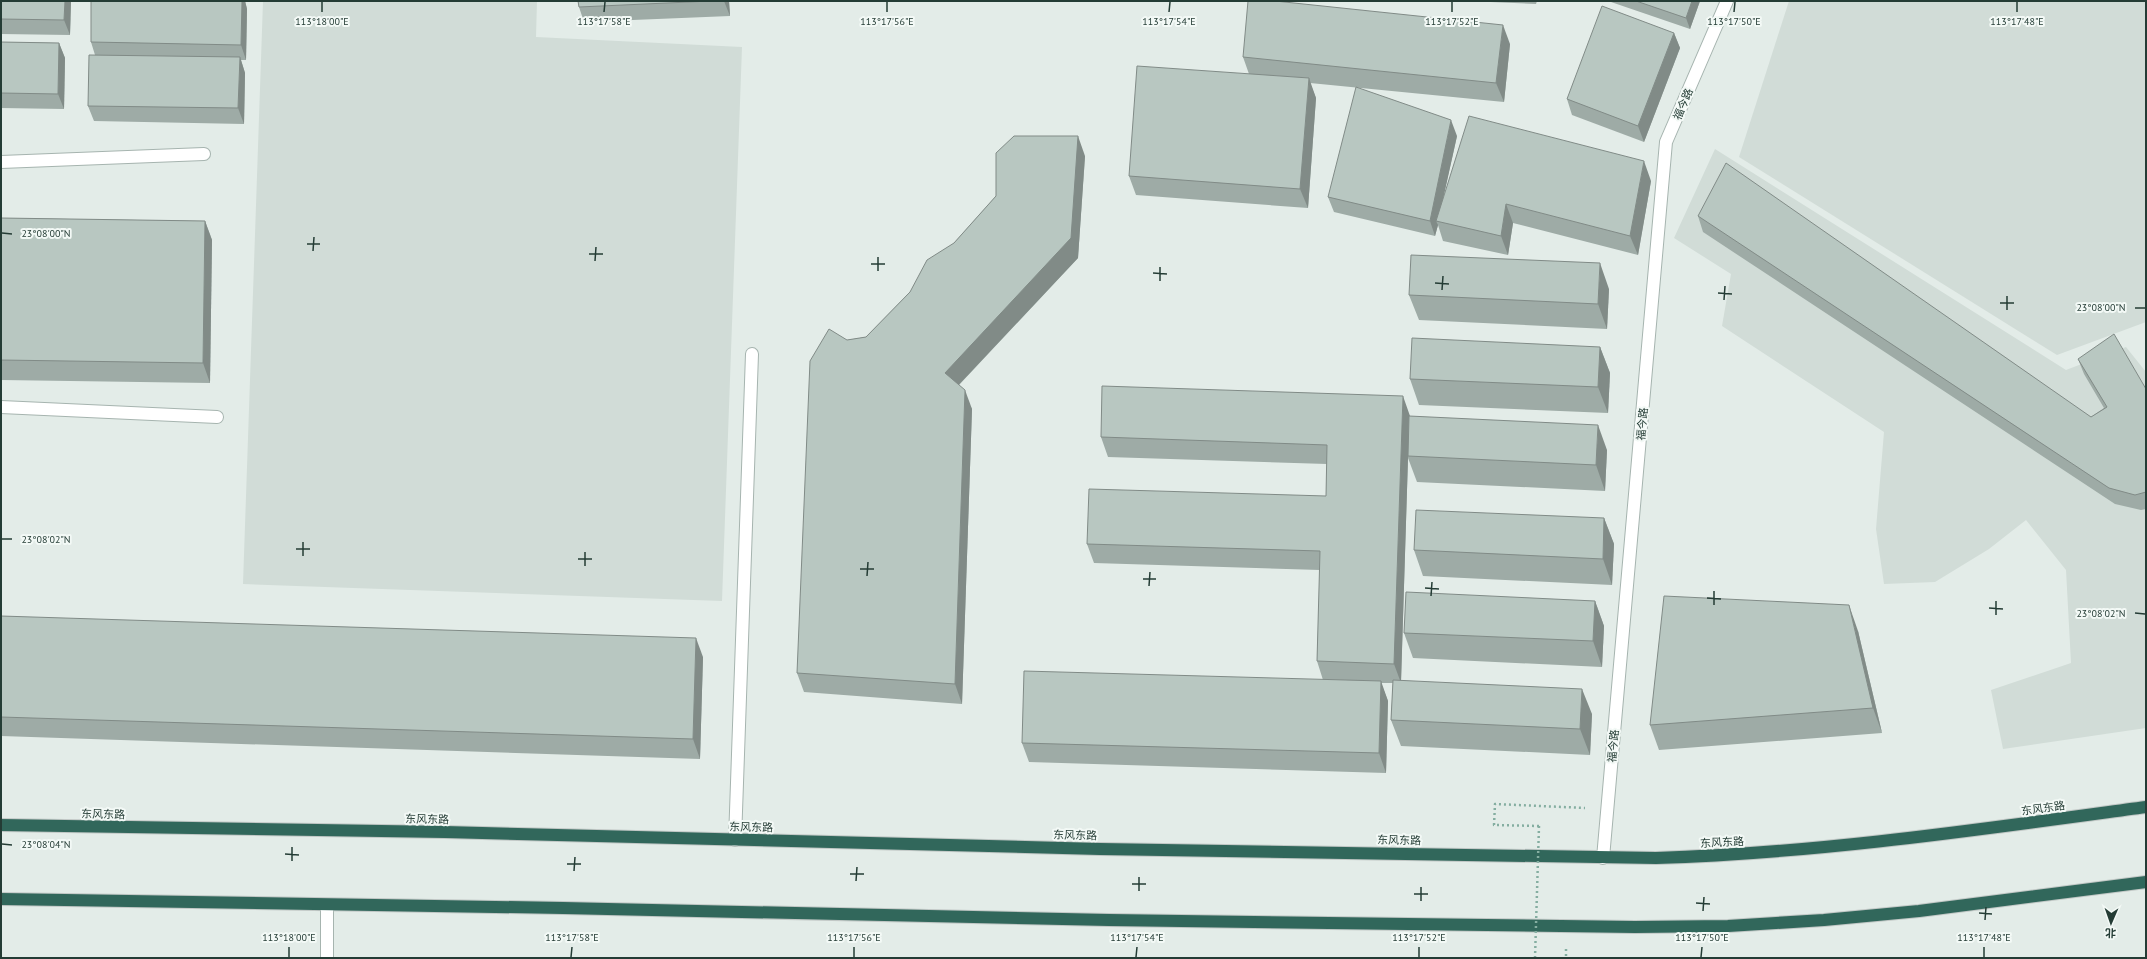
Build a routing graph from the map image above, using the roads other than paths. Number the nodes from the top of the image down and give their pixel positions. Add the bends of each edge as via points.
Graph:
1 (1727, 1) edge
2 (204, 154) dead end
3 (1, 162) edge
4 (752, 354) dead end
5 (1, 407) edge
6 (217, 417) dead end
7 (2146, 807) edge
8 (1, 825) edge
9 (735, 840) junction
10 (1603, 858) junction
11 (2146, 882) edge
12 (1, 899) edge
13 (327, 905) junction
14 (327, 958) edge

1 - 10 street, 福今路 via 1666,142
2 - 3 street
4 - 9 street
5 - 6 street
7 - 10 highway, 东风东路 via 1847,845 1712,856
8 - 9 highway, 东风东路 via 444,832
9 - 10 highway, 东风东路
11 - 13 highway via 1919,911 1728,926 1102,920
12 - 13 highway
13 - 14 street

